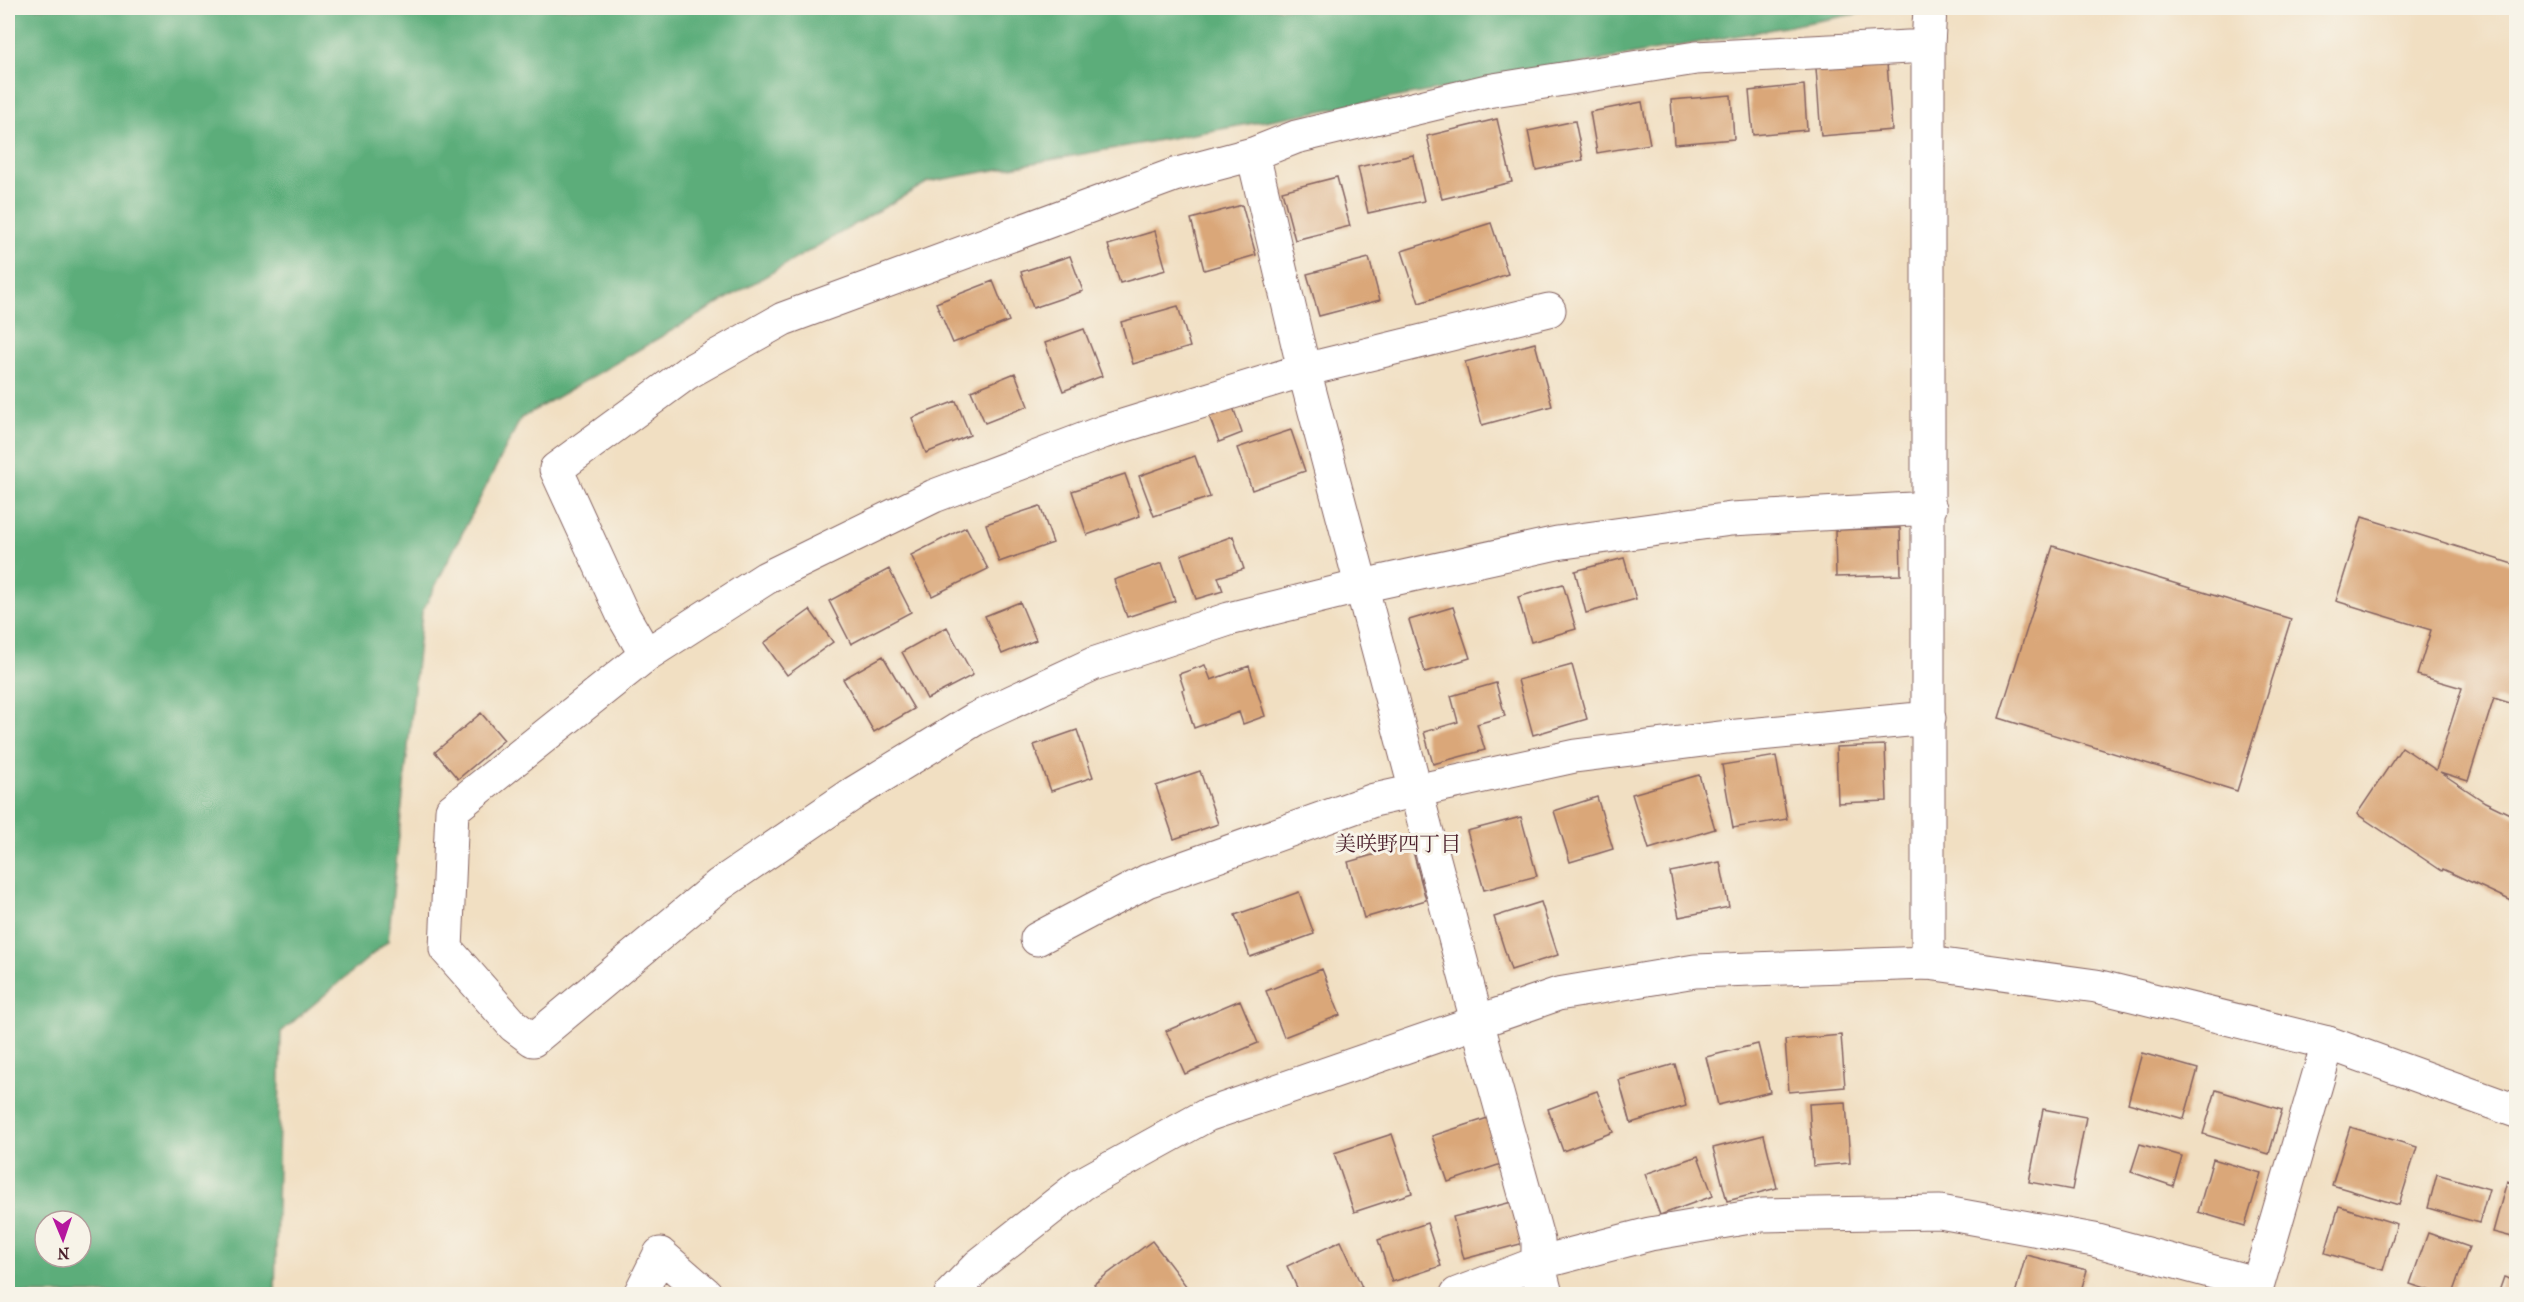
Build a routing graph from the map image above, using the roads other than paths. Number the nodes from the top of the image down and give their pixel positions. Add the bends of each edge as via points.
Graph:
1 (1930, 8) edge
2 (1929, 46) junction
3 (1253, 154) junction
4 (1549, 310) dead end
5 (1304, 370) junction
6 (1930, 508) junction
7 (1362, 586) junction
8 (646, 655) junction
9 (1929, 718) junction
10 (1417, 792) junction
11 (1037, 939) dead end
12 (1928, 963) junction
13 (1477, 1021) junction
14 (2328, 1043) junction
15 (2517, 1111) edge
16 (1538, 1263) junction
17 (2270, 1289) edge
18 (640, 1294) edge
19 (705, 1294) edge
20 (951, 1294) edge
21 (1457, 1294) edge
22 (1546, 1294) edge

1 - 2 street
2 - 3 street via 1696,58 1487,91 1296,137
2 - 6 street
3 - 5 street
3 - 8 street via 1174,175 783,319 687,373 556,469 623,615
4 - 5 street
5 - 7 street
5 - 8 street via 1103,432 934,496 766,578
6 - 7 street via 1719,520 1557,543
6 - 9 street
7 - 8 street via 1229,620 1093,664 975,719 854,792 719,885 533,1040 514,1026 446,949 452,810
7 - 10 street
9 - 10 street via 1575,756
9 - 12 street
10 - 11 street via 1374,800 1148,881
10 - 13 street
12 - 13 street via 1695,971 1558,994
12 - 14 street via 2096,986
13 - 16 street via 1538,1241
13 - 20 street via 1207,1115 1082,1184 979,1265
14 - 15 street
14 - 17 street
16 - 17 street via 1650,1233 1762,1215 1940,1212 2094,1240
16 - 21 street
16 - 22 street
18 - 19 street via 660,1254

